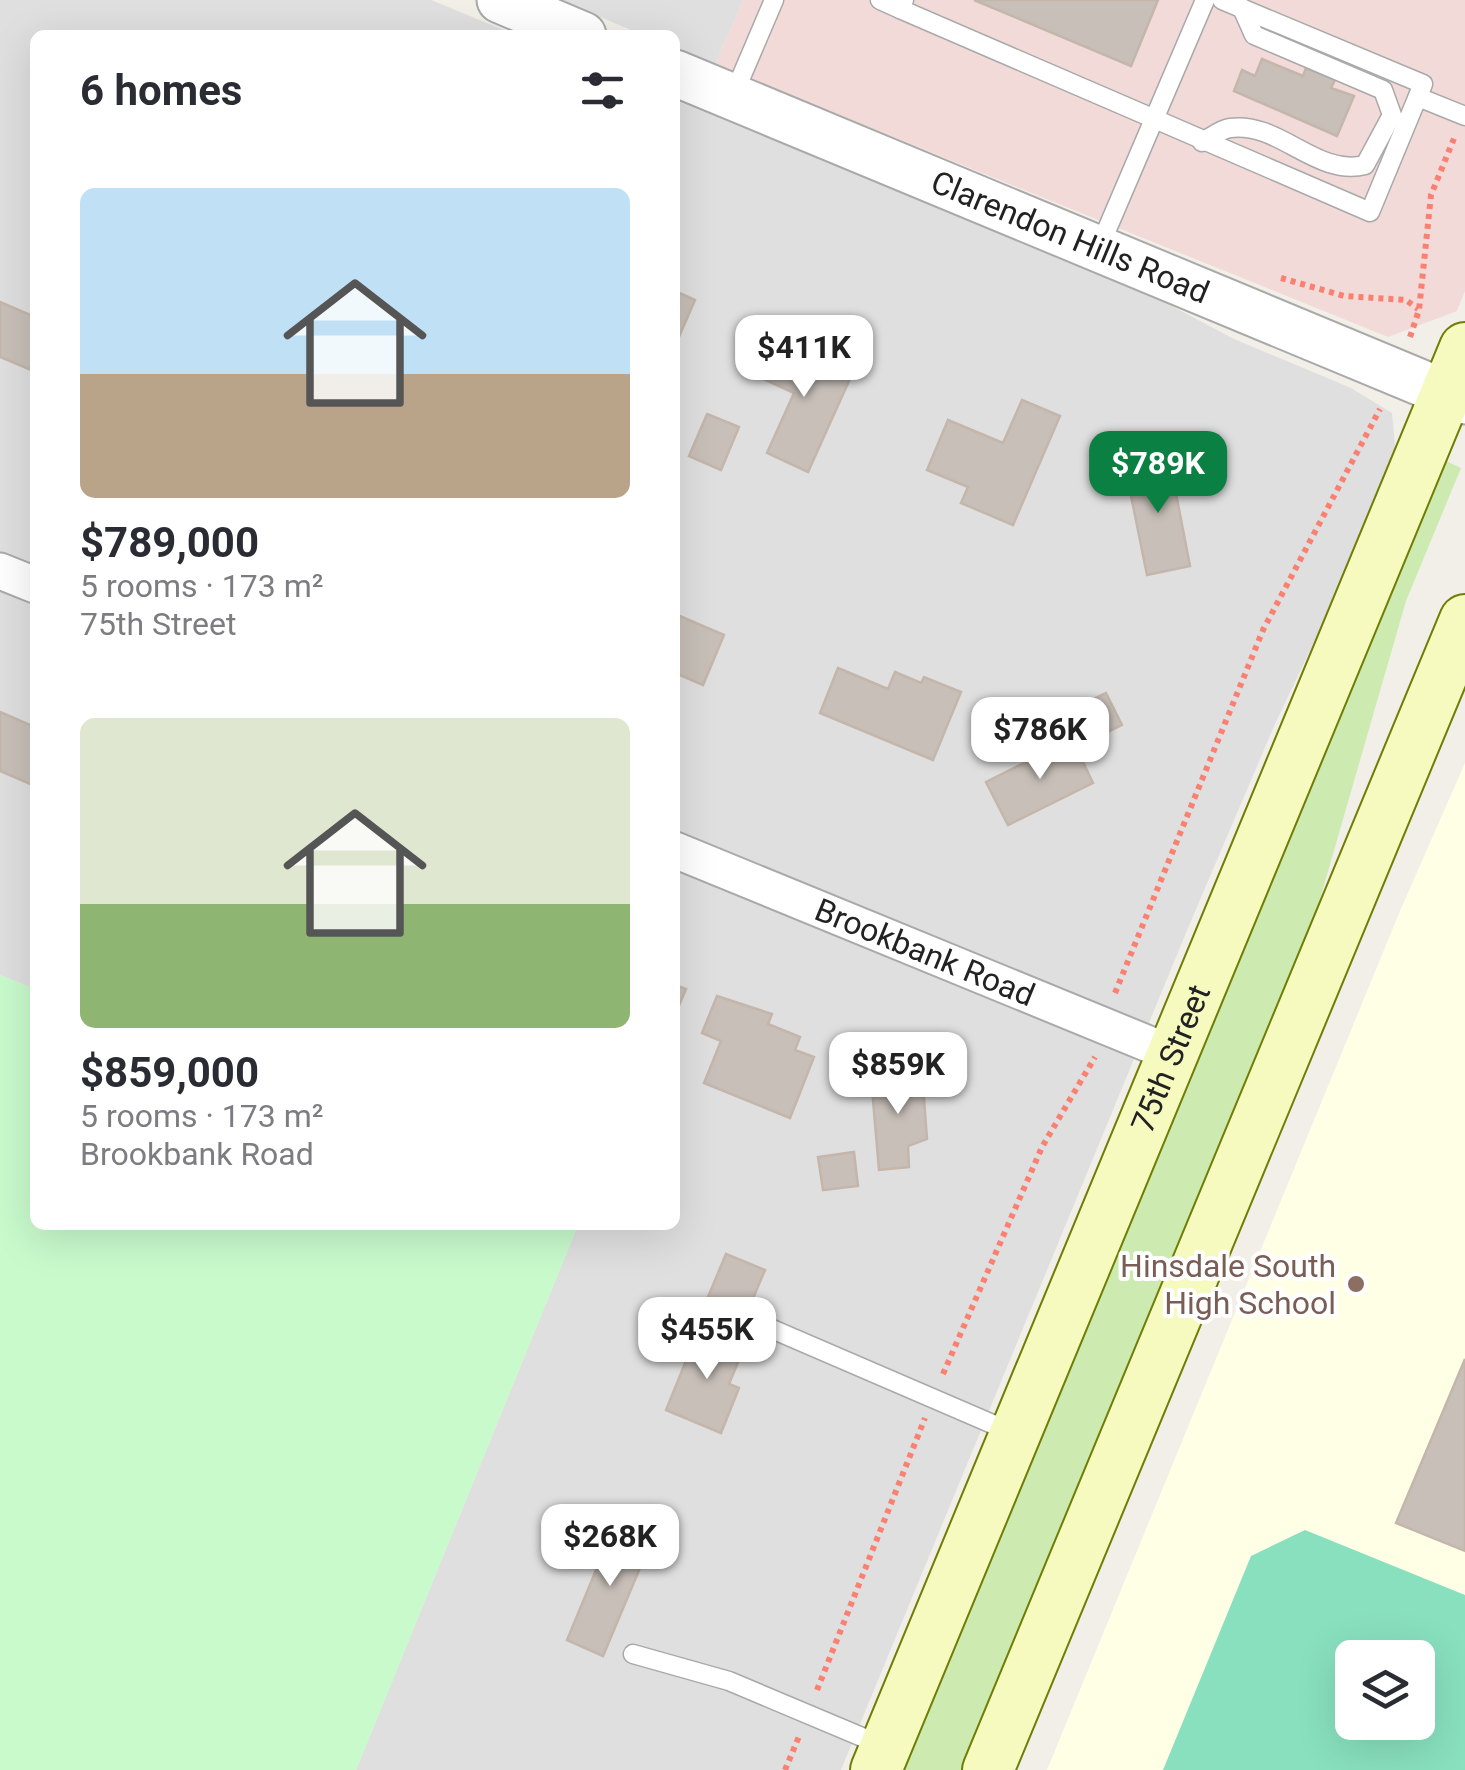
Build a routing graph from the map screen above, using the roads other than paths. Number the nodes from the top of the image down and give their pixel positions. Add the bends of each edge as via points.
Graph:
1 (500, 0) edge
2 (774, 0) edge
3 (880, 0) edge
4 (1205, 0) edge
5 (1222, 0) edge
6 (902, 4) edge
7 (1242, 8) junction
8 (571, 30) edge
9 (680, 76) edge
10 (1418, 97) junction
11 (732, 98) junction
12 (1465, 116) edge
13 (1154, 122) junction
14 (1202, 142) junction
15 (1099, 249) junction
16 (1465, 348) edge
17 (1456, 398) edge
18 (0, 571) edge
19 (30, 583) edge
20 (1465, 620) edge
21 (680, 852) edge
22 (1173, 1054) junction
23 (765, 1326) dead end
24 (1016, 1434) junction
25 (632, 1654) dead end
26 (881, 1759) edge
27 (988, 1770) edge

1 - 8 street
2 - 11 lane
3 - 6 lane
4 - 13 lane
5 - 7 lane
6 - 13 lane
7 - 10 lane via 1423,84
7 - 14 lane via 1254,36 1383,90 1392,116 1365,164 1344,170 1256,131 1230,128
9 - 11 street, Clarendon Hills Road
10 - 12 lane
10 - 14 lane via 1370,212
11 - 15 street, Clarendon Hills Road
13 - 14 lane
13 - 15 lane
15 - 17 street, Clarendon Hills Road
16 - 17 main road, 75th Street
17 - 22 main road, 75th Street
18 - 19 street
20 - 27 main road
21 - 22 street, Brookbank Road
22 - 24 main road, 75th Street
23 - 24 lane
24 - 26 main road, 75th Street
25 - 26 lane via 729,1681 808,1714

